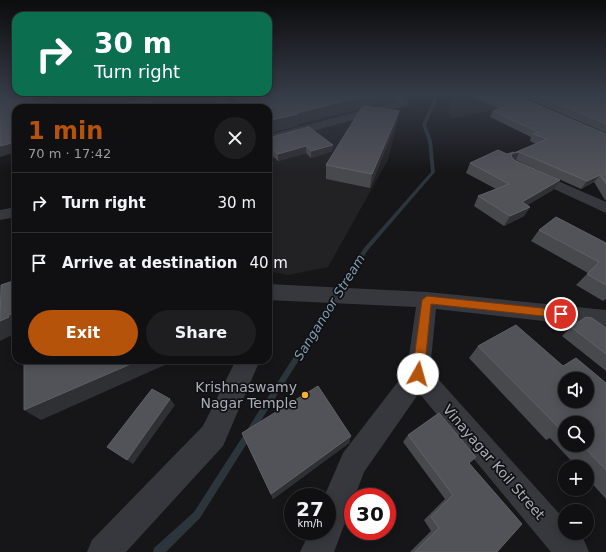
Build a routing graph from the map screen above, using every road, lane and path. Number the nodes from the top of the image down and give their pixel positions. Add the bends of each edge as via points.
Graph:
1 (341, 120) edge
2 (272, 138) edge
3 (522, 169) edge
4 (606, 208) edge
5 (12, 213) edge
6 (0, 215) edge
7 (272, 292) edge
8 (427, 300) junction
9 (606, 319) edge
10 (246, 364) edge
11 (418, 374) junction
12 (336, 505) edge
13 (322, 540) edge
14 (110, 550) edge
15 (317, 552) edge
16 (572, 552) edge

1 - 2 street
3 - 4 street
5 - 6 street
7 - 8 street
8 - 9 street
8 - 11 street
10 - 14 street via 213,436
11 - 12 street via 353,462
11 - 16 street, Vinayagar Koil Street
13 - 15 street

